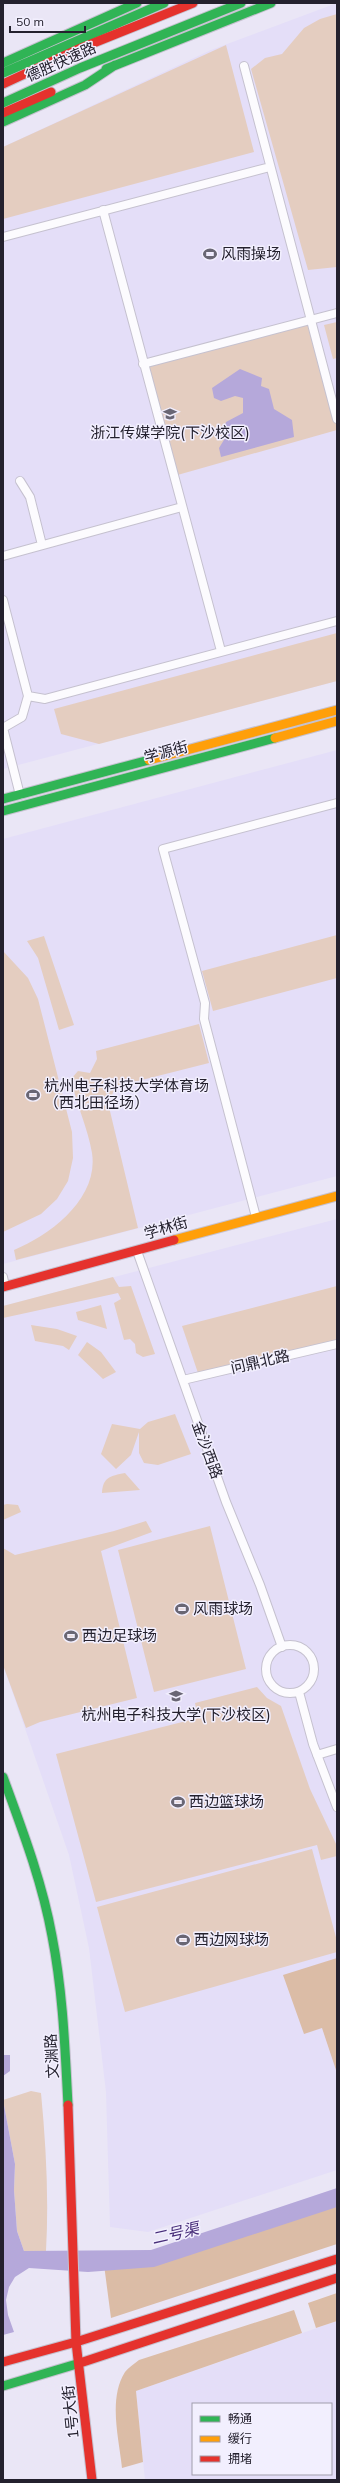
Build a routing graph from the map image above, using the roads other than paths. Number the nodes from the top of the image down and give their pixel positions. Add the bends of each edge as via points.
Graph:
1 (164, 3) edge
2 (192, 3) edge
3 (242, 3) edge
4 (271, 3) edge
5 (135, 4) edge
6 (3, 63) edge
7 (115, 65) junction
8 (244, 66) dead end
9 (3, 72) edge
10 (3, 84) edge
11 (3, 103) edge
12 (3, 113) edge
13 (3, 122) edge
14 (270, 167) junction
15 (103, 210) junction
16 (3, 237) edge
17 (337, 313) edge
18 (311, 320) junction
19 (144, 364) junction
20 (337, 419) edge
21 (20, 481) dead end
22 (182, 507) junction
23 (42, 545) junction
24 (3, 556) edge
25 (3, 600) edge
26 (337, 621) edge
27 (221, 651) junction
28 (28, 696) junction
29 (337, 710) edge
30 (337, 721) edge
31 (3, 728) edge
32 (20, 795) junction
33 (3, 799) edge
34 (337, 803) edge
35 (3, 811) edge
36 (337, 1196) edge
37 (256, 1218) junction
38 (137, 1250) junction
39 (4, 1283) edge
40 (337, 1344) edge
41 (183, 1380) junction
42 (282, 1647) junction
43 (299, 1692) junction
44 (337, 1749) edge
45 (317, 1755) junction
46 (3, 1777) edge
47 (337, 1807) edge
48 (337, 2259) edge
49 (337, 2278) edge
50 (76, 2342) junction
51 (3, 2362) edge
52 (80, 2363) junction
53 (3, 2386) edge
54 (92, 2480) edge

1 - 9 main road
2 - 10 main road, 德胜快速路 via 76,50
3 - 11 main road, 德胜快速路 via 80,68
4 - 7 main road
5 - 6 main road
7 - 12 main road
7 - 13 main road via 85,85
8 - 14 street
14 - 15 street
14 - 18 street
15 - 16 street
15 - 19 street
17 - 18 street
18 - 19 street
18 - 20 street
19 - 22 street
21 - 23 street via 30,496
22 - 23 street
22 - 27 street
23 - 24 street
25 - 28 street
26 - 27 street
27 - 28 street via 45,698
28 - 31 street via 22,717
29 - 32 main road, 学源街
30 - 35 main road, 学源街
31 - 32 street
32 - 33 main road, 学源街
34 - 37 street via 163,849 205,1003 204,1019
36 - 37 main road, 学林街
37 - 38 main road, 学林街
38 - 39 main road, 学林街
38 - 41 street, 金沙西路
40 - 41 street, 问鼎北路
41 - 42 street, 金沙西路
42 - 43 street via 301,1648 312,1659 312,1679
42 - 43 street via 268,1660 268,1680 272,1686 285,1693
43 - 45 street
44 - 45 street
45 - 47 street
46 - 50 main road, 文渊路 via 36,1870 52,1936 62,2007
48 - 50 main road
49 - 52 main road
50 - 51 main road
50 - 52 main road, 1号大街
52 - 53 main road
52 - 54 main road, 1号大街

